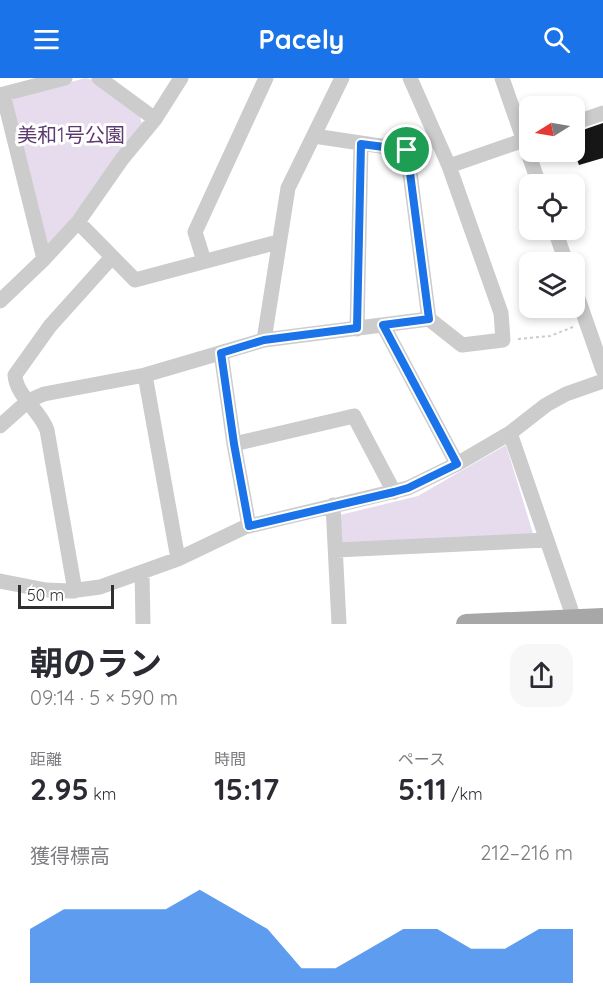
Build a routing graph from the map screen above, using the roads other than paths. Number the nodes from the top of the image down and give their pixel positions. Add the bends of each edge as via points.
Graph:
1 (65, 78) edge
2 (99, 78) edge
3 (181, 78) edge
4 (266, 78) edge
5 (342, 78) edge
6 (410, 78) edge
7 (502, 78) edge
8 (1, 94) edge
9 (603, 112) edge
10 (155, 119) junction
11 (519, 119) edge
12 (585, 119) edge
13 (314, 136) junction
14 (519, 142) edge
15 (361, 144) junction
16 (449, 166) junction
17 (78, 222) junction
18 (278, 242) junction
19 (112, 257) junction
20 (44, 259) junction
21 (204, 261) junction
22 (0, 301) edge
23 (585, 318) edge
24 (429, 319) junction
25 (383, 325) junction
26 (357, 328) junction
27 (264, 340) junction
28 (221, 353) junction
29 (603, 370) edge
30 (145, 375) junction
31 (603, 381) edge
32 (28, 401) junction
33 (0, 426) edge
34 (510, 433) junction
35 (234, 444) junction
36 (457, 464) junction
37 (394, 492) junction
38 (333, 505) junction
39 (249, 526) junction
40 (547, 540) junction
41 (336, 550) junction
42 (178, 559) junction
43 (142, 572) junction
44 (0, 581) edge
45 (75, 591) junction
46 (603, 618) edge
47 (571, 619) junction
48 (143, 624) edge
49 (339, 624) edge
50 (466, 624) edge

1 - 8 street
2 - 10 street
3 - 10 street
4 - 21 street via 195,232
5 - 13 street
6 - 16 street
7 - 11 street
8 - 20 street
9 - 12 street
10 - 17 street
13 - 15 street
13 - 18 street via 288,189
14 - 16 street
15 - 24 street via 407,150
15 - 26 street
16 - 24 street via 501,313 503,340 462,345
17 - 19 street
17 - 20 street
18 - 21 street
18 - 27 street
19 - 21 street via 135,280
19 - 32 street via 16,371 16,382
20 - 22 street
23 - 29 street
24 - 25 street
25 - 26 street
25 - 36 street
26 - 27 street
27 - 28 street
28 - 30 street
28 - 35 street
30 - 32 street via 44,394
30 - 42 street
31 - 34 street via 546,405
32 - 33 street
32 - 45 street via 47,430
34 - 36 street
34 - 40 street
35 - 37 street via 354,416
35 - 39 street
36 - 37 street
37 - 38 street
38 - 39 street
38 - 41 street
39 - 42 street
40 - 41 street
40 - 47 street
41 - 49 street
42 - 43 street
43 - 45 street
43 - 48 street
44 - 45 street
46 - 47 main road
47 - 50 main road

